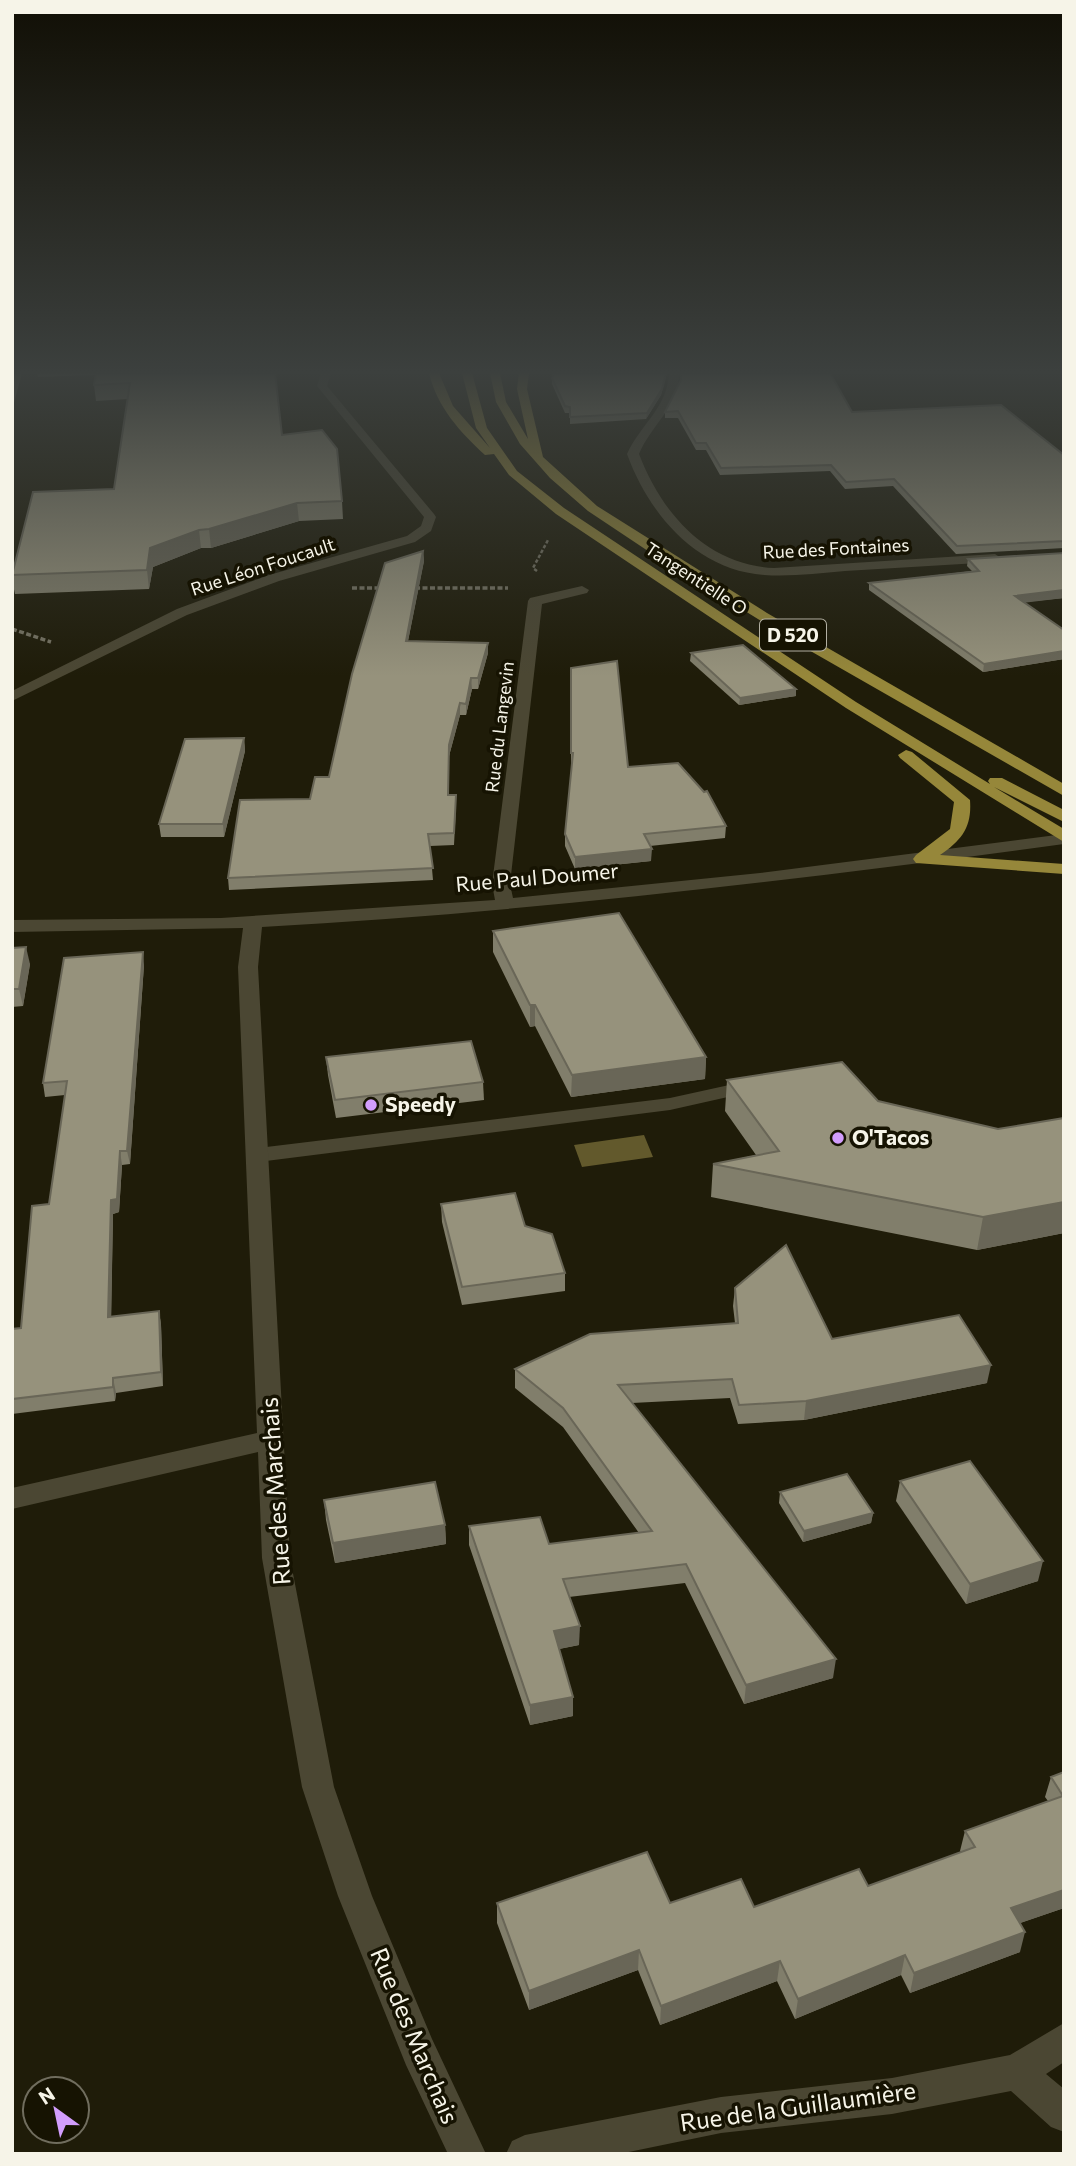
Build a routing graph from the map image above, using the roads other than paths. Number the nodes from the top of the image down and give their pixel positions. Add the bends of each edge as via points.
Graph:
1 (395, 474) edge
2 (514, 474) edge
3 (553, 474) edge
4 (641, 474) edge
5 (1009, 558) edge
6 (582, 590) dead end
7 (771, 651) junction
8 (12, 697) edge
9 (851, 705) junction
10 (979, 742) junction
11 (1064, 776) edge
12 (1064, 791) edge
13 (1064, 817) edge
14 (1064, 838) edge
15 (922, 859) junction
16 (1064, 869) edge
17 (505, 905) junction
18 (253, 922) junction
19 (12, 926) edge
20 (776, 1081) edge
21 (258, 1155) junction
22 (272, 1439) junction
23 (12, 1499) edge
24 (1064, 2041) edge
25 (1017, 2072) junction
26 (1064, 2114) edge
27 (467, 2154) edge
28 (525, 2154) edge

1 - 8 street, Rue Léon Foucault via 430,517 427,528 411,539 274,578 182,612
2 - 7 main road, Tangentielle O / D 520 via 606,543
3 - 10 main road, Tangentielle O / D 520 via 638,539
4 - 5 street, Rue des Fontaines via 669,519 687,538 727,562 766,571
6 - 17 street, Rue du Langevin via 535,601 501,884
7 - 9 main road, Tangentielle O / D 520
7 - 15 main road, D 520 via 962,800 965,818 957,834
9 - 13 main road, D 520 via 897,724
9 - 14 main road, Tangentielle O / D 520
10 - 11 main road
10 - 12 main road, Tangentielle O / D 520
14 - 15 street, Rue Paul Doumer
15 - 16 main road
15 - 17 street, Rue Paul Doumer
17 - 18 street, Rue Paul Doumer
18 - 19 street, Rue Paul Doumer
18 - 21 street, Rue des Marchais via 248,967
20 - 21 street via 670,1104
21 - 22 street, Rue des Marchais
22 - 23 street
22 - 27 street, Rue des Marchais via 276,1558 318,1787 355,1896
24 - 25 street, Rue de la Guillaumière
25 - 26 street
25 - 28 street, Rue de la Guillaumière via 892,2096 721,2115

